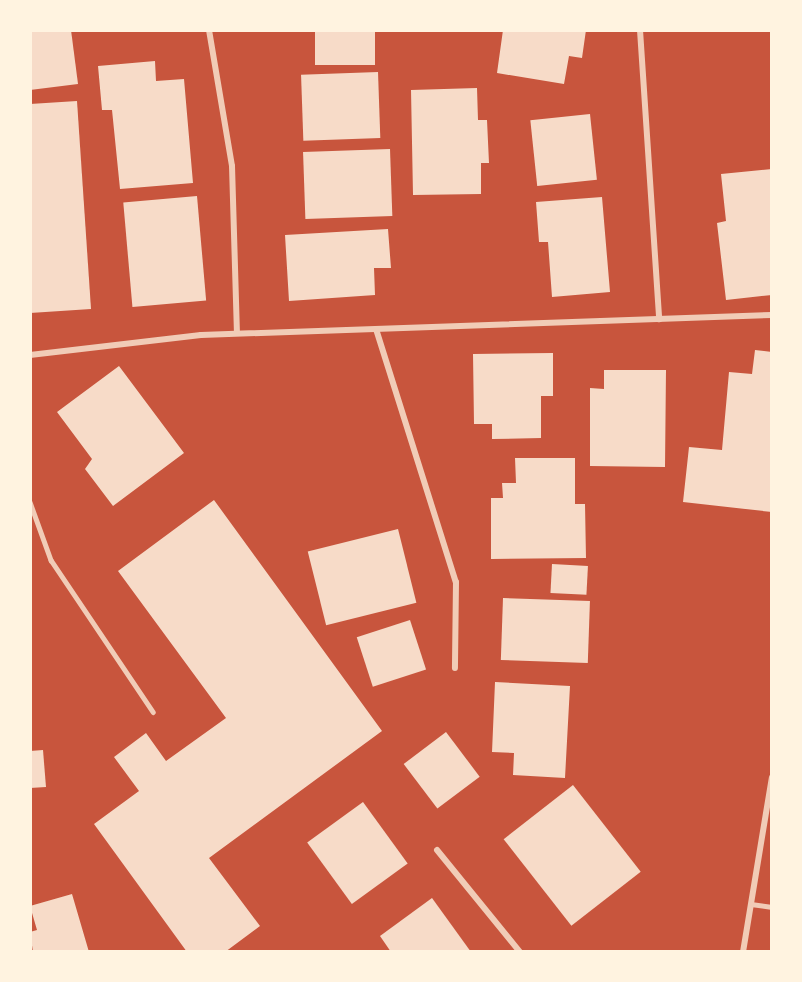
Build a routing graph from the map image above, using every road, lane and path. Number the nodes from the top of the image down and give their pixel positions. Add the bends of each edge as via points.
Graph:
1 (209, 30) edge
2 (640, 30) edge
3 (772, 315) edge
4 (659, 319) junction
5 (376, 329) junction
6 (237, 333) junction
7 (30, 355) edge
8 (30, 502) edge
9 (454, 668) dead end
10 (153, 712) dead end
11 (772, 777) edge
12 (437, 850) dead end
13 (751, 904) junction
14 (772, 907) edge
15 (520, 952) edge
16 (743, 952) edge

1 - 6 street via 232,166
2 - 4 street
3 - 4 street
4 - 5 street
5 - 6 street
5 - 9 street via 456,582
6 - 7 street
8 - 10 lane via 51,560
11 - 13 street
12 - 15 street
13 - 14 lane
13 - 16 street

